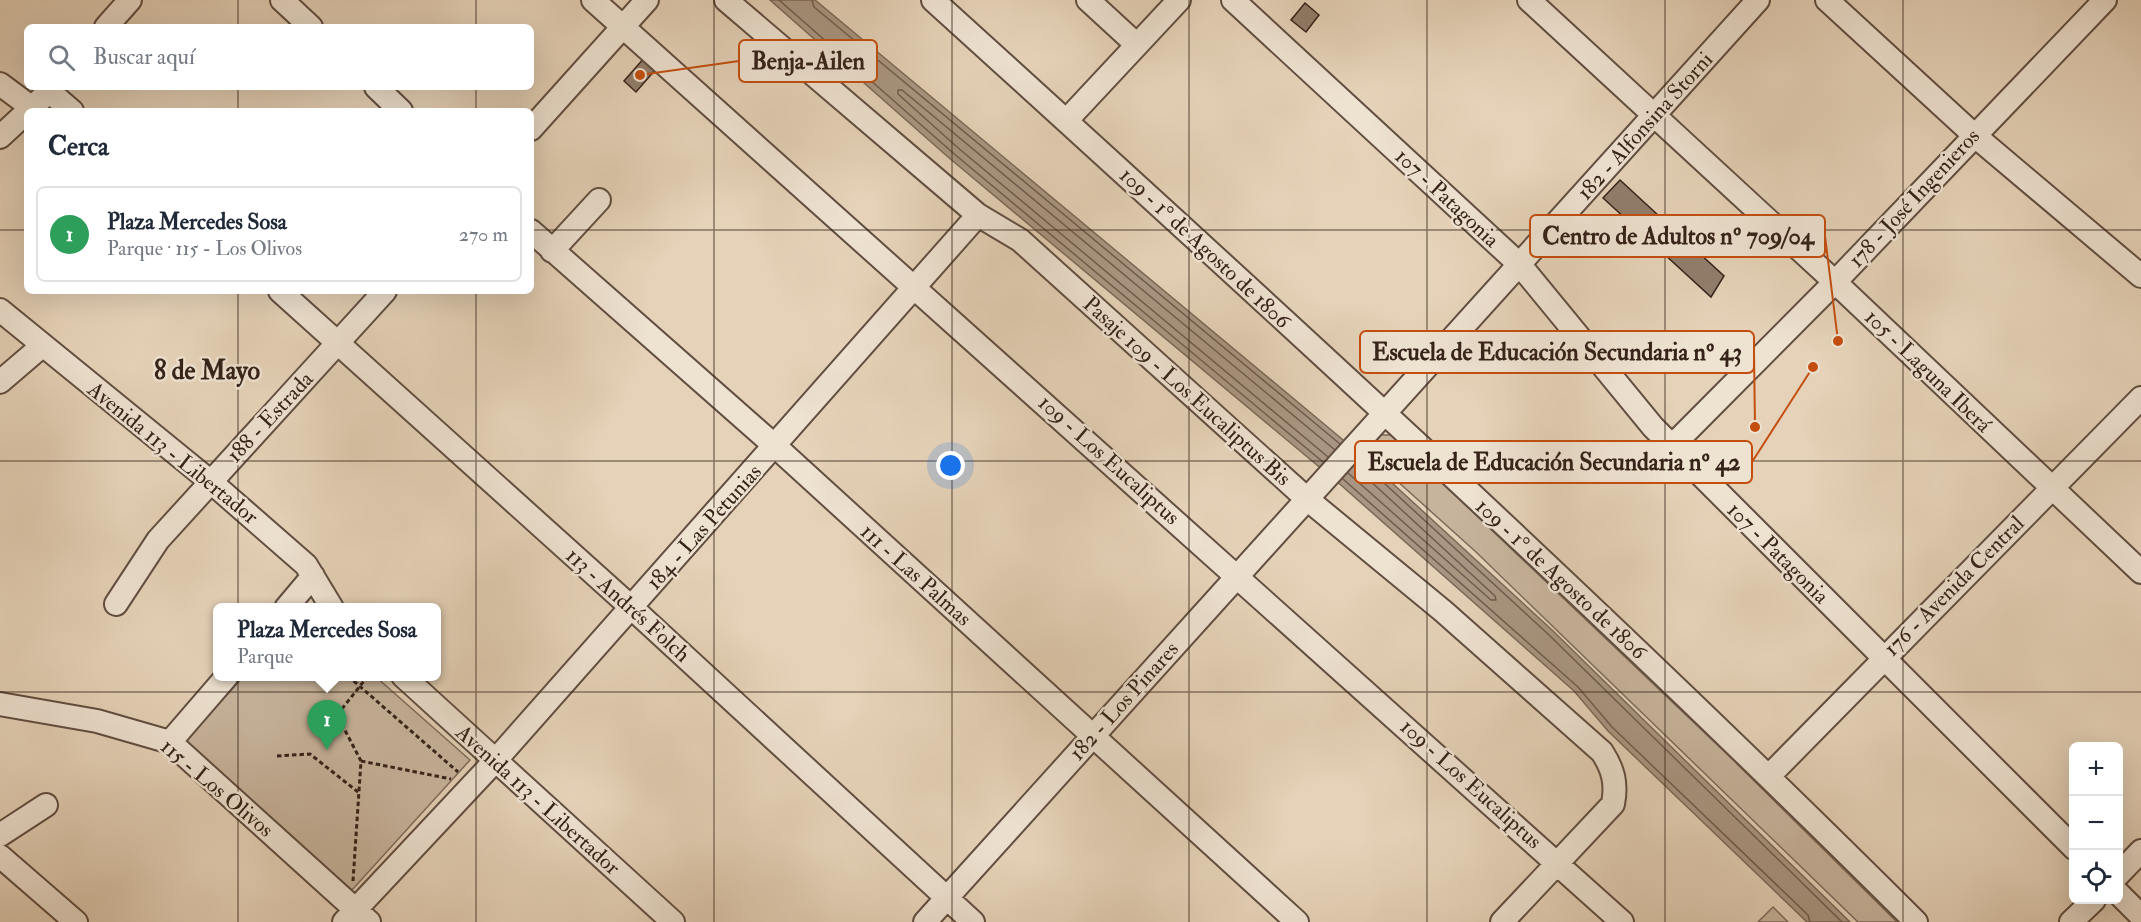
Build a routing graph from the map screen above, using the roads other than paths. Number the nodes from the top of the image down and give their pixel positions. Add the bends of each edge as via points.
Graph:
1 (130, 0) edge
2 (282, 0) edge
3 (593, 0) edge
4 (647, 0) edge
5 (726, 0) edge
6 (933, 0) edge
7 (1088, 0) edge
8 (1179, 0) edge
9 (1233, 0) edge
10 (1529, 0) edge
11 (1758, 0) edge
12 (1827, 0) edge
13 (2105, 0) edge
14 (109, 24) edge
15 (308, 24) edge
16 (623, 26) junction
17 (1137, 45) junction
18 (0, 84) edge
19 (51, 90) edge
20 (53, 90) edge
21 (379, 90) edge
22 (31, 107) joint
23 (69, 108) edge
24 (398, 108) edge
25 (24, 114) edge
26 (1654, 116) junction
27 (1066, 121) junction
28 (534, 126) edge
29 (1974, 135) junction
30 (0, 137) edge
31 (599, 200) dead end
32 (978, 215) junction
33 (534, 234) edge
34 (552, 251) junction
35 (1520, 265) junction
36 (2141, 276) edge
37 (1835, 282) junction
38 (916, 287) junction
39 (283, 294) edge
40 (382, 294) edge
41 (0, 310) edge
42 (339, 342) junction
43 (42, 346) junction
44 (0, 382) edge
45 (2141, 398) edge
46 (1386, 414) junction
47 (775, 446) junction
48 (1672, 446) junction
49 (1323, 480) joint
50 (211, 482) junction
51 (2051, 488) junction
52 (1307, 499) junction
53 (2141, 572) edge
54 (313, 576) junction
55 (1239, 576) junction
56 (290, 603) edge
57 (328, 603) edge
58 (116, 604) dead end
59 (632, 608) junction
60 (1883, 658) junction
61 (223, 681) edge
62 (408, 681) edge
63 (0, 704) edge
64 (1092, 736) junction
65 (170, 742) junction
66 (494, 762) junction
67 (1769, 776) junction
68 (46, 805) dead end
69 (0, 835) edge
70 (2069, 844) edge
71 (2141, 851) edge
72 (0, 856) edge
73 (1558, 862) junction
74 (2123, 870) edge
75 (946, 898) junction
76 (2123, 898) edge
77 (2090, 904) edge
78 (2141, 916) edge
79 (356, 918) edge
80 (76, 922) edge
81 (673, 922) edge
82 (925, 922) edge
83 (973, 922) edge
84 (1297, 922) edge
85 (1502, 922) edge
86 (1622, 922) edge
87 (1916, 922) edge
88 (2071, 922) edge

1 - 14 street
2 - 15 street
3 - 16 street, 109 - Los Eucaliptus
4 - 16 street
5 - 32 street, Pasaje 109 - Los Eucaliptus Bis
6 - 27 street, 109 - 1° de Agosto de 1806
7 - 17 street
8 - 17 street
9 - 35 street, 107 - Patagonia
10 - 26 street, 105 - Laguna Iberá
11 - 26 street, 182 - Alfonsina Storni
12 - 29 street
13 - 29 street, 178 - José Ingenieros
16 - 28 street
16 - 38 street, 109 - Los Eucaliptus
17 - 27 street
18 - 22 street
19 - 22 street
20 - 23 street
21 - 24 street
25 - 30 street
26 - 35 street, 182 - Alfonsina Storni
26 - 37 street, 105 - Laguna Iberá
27 - 46 street, 109 - 1° de Agosto de 1806
29 - 36 street
29 - 37 street, 178 - José Ingenieros
31 - 34 street
32 - 38 street, 184 - Las Petunias
32 - 52 street, Pasaje 109 - Los Eucaliptus Bis via 1020,240
33 - 34 street, 111 - Las Palmas
34 - 47 street, 111 - Las Palmas
35 - 46 street, 182 - Alfonsina Storni
35 - 48 street, 107 - Patagonia
37 - 48 street, 178 - José Ingenieros
37 - 51 street, 105 - Laguna Iberá
38 - 47 street, 184 - Las Petunias
38 - 55 street, 109 - Los Eucaliptus
39 - 42 street, 113 - Andrés Folch
40 - 42 street, 188 - Estrada
41 - 43 street, Avenida 113 - Libertador
42 - 50 street, 188 - Estrada
42 - 59 street, 113 - Andrés Folch
43 - 44 street
43 - 50 street, Avenida 113 - Libertador
45 - 51 street, 176 - Avenida Central
46 - 49 street, 182 - Alfonsina Storni
46 - 67 street, 109 - 1° de Agosto de 1806
47 - 59 street, 184 - Las Petunias
47 - 64 street, 111 - Las Palmas
48 - 60 street, 107 - Patagonia
49 - 52 street, 182 - Los Pinares
50 - 54 street, Avenida 113 - Libertador via 306,565
50 - 58 street, 188 - Estrada via 158,540
51 - 53 street, 105 - Laguna Iberá
51 - 60 street, 176 - Avenida Central
52 - 55 street, 182 - Los Pinares
52 - 73 street, Pasaje 109 - Los Eucaliptus Bis via 1443,611 1592,742 1610,764 1616,790 1613,804
54 - 56 street
54 - 57 street, Avenida 113 - Libertador
55 - 64 street, 182 - Los Pinares
55 - 73 street, 109 - Los Eucaliptus
59 - 66 street, 184 - Las Petunias
59 - 75 street, 113 - Andrés Folch
60 - 67 street, 176 - Avenida Central
60 - 70 street, 107 - Patagonia
61 - 65 street
62 - 66 street, Avenida 113 - Libertador
63 - 65 street, 115 - Los Olivos via 97,721
64 - 75 street, 182 - Los Pinares
64 - 84 street, 111 - Las Palmas
65 - 79 street, 115 - Los Olivos
66 - 79 street, 184 - Las Petunias
66 - 81 street, Avenida 113 - Libertador
67 - 87 street, 109 - 1° de Agosto de 1806
68 - 69 street
71 - 74 street
72 - 80 street
73 - 85 street
73 - 86 street, 109 - Los Eucaliptus
75 - 82 street, 182 - Los Pinares
75 - 83 street, 113 - Andrés Folch
76 - 78 street
77 - 88 street

